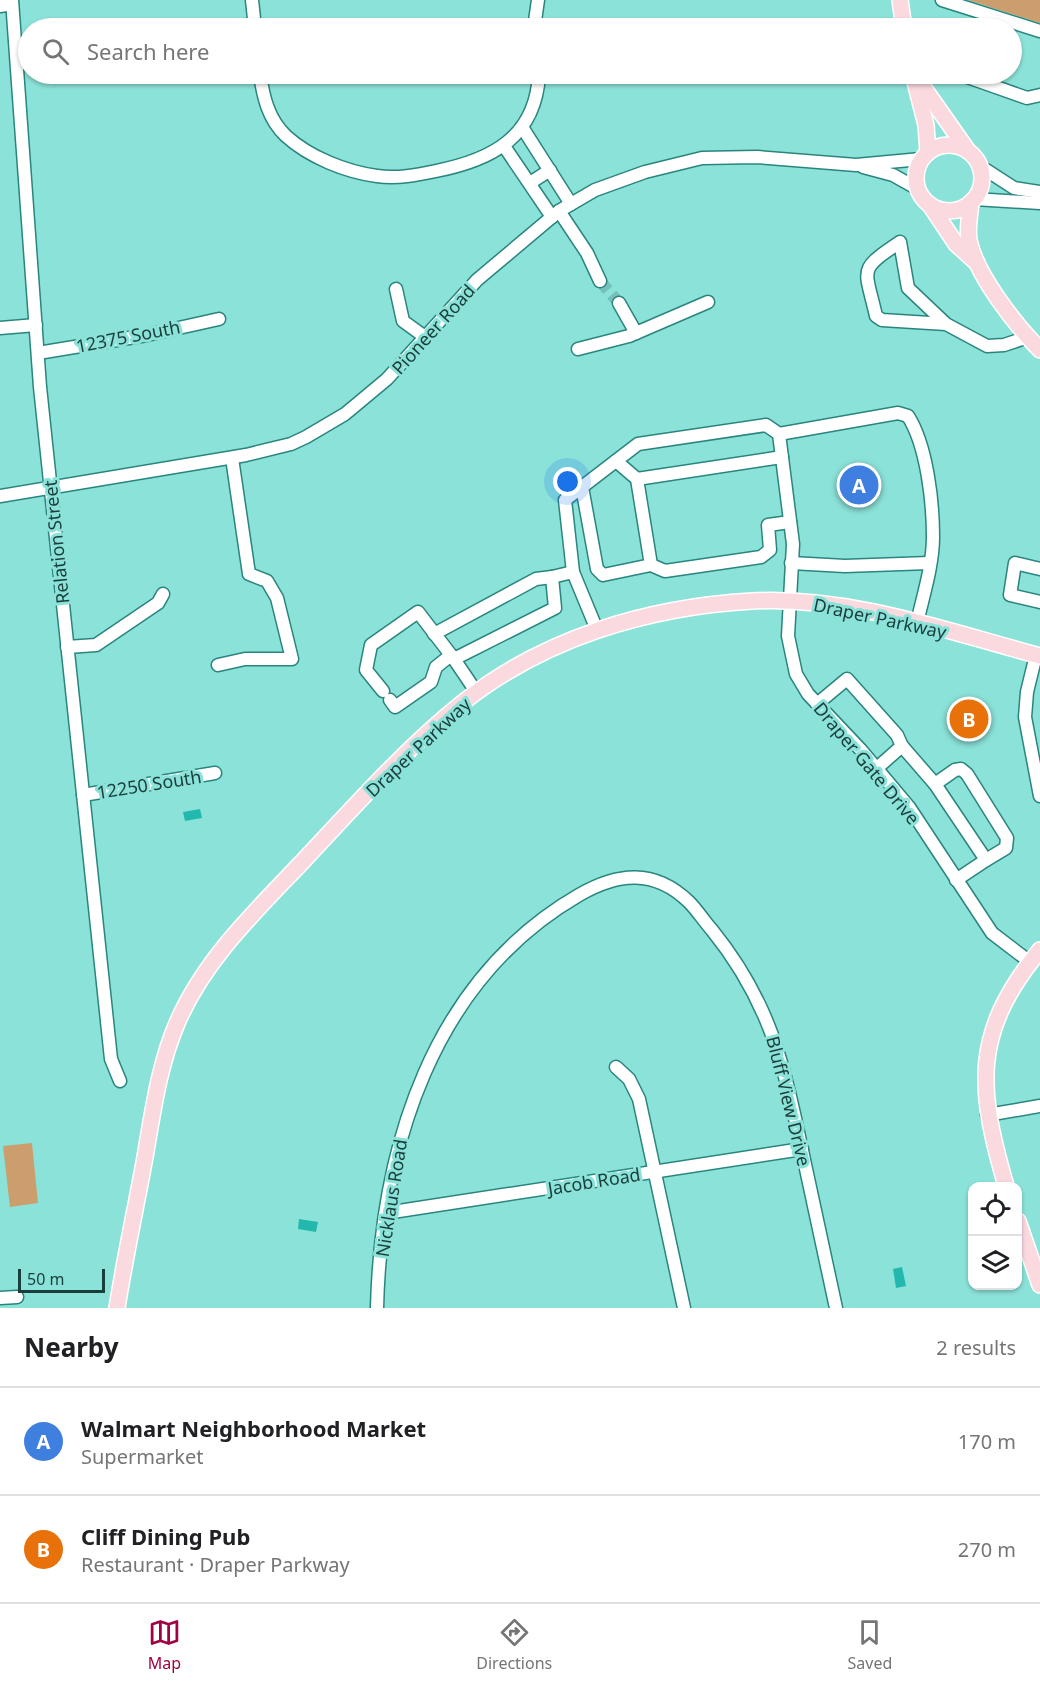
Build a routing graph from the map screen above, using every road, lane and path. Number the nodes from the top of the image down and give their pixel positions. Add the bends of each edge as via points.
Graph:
1 (252, 0) edge
2 (538, 0) edge
3 (900, 0) edge
4 (942, 0) edge
5 (8, 4) edge
6 (254, 18) edge
7 (535, 18) edge
8 (903, 18) edge
9 (999, 18) edge
10 (1022, 25) edge
11 (1040, 31) edge
12 (18, 49) edge
13 (24, 84) edge
14 (262, 84) edge
15 (537, 84) edge
16 (916, 84) edge
17 (920, 84) edge
18 (987, 84) edge
19 (1040, 95) edge
20 (522, 127) junction
21 (504, 146) junction
22 (968, 151) junction
23 (925, 156) junction
24 (856, 165) junction
25 (980, 166) junction
26 (550, 170) junction
27 (530, 183) junction
28 (918, 189) junction
29 (1040, 192) edge
30 (973, 200) junction
31 (1040, 202) edge
32 (571, 204) junction
33 (930, 205) junction
34 (556, 214) junction
35 (977, 263) junction
36 (600, 281) tunnel mouth
37 (396, 289) dead end
38 (708, 302) dead end
39 (619, 303) tunnel mouth
40 (219, 319) dead end
41 (946, 324) junction
42 (36, 325) junction
43 (0, 328) edge
44 (636, 333) junction
45 (425, 337) junction
46 (1028, 337) junction
47 (578, 349) dead end
48 (1040, 350) edge
49 (38, 353) junction
50 (779, 434) junction
51 (782, 457) junction
52 (232, 458) junction
53 (616, 461) junction
54 (637, 479) junction
55 (582, 487) junction
56 (50, 488) junction
57 (0, 496) edge
58 (790, 522) junction
59 (791, 563) junction
60 (930, 563) junction
61 (651, 565) junction
62 (1040, 569) edge
63 (573, 572) junction
64 (552, 577) junction
65 (163, 594) dead end
66 (788, 601) junction
67 (1040, 602) edge
68 (917, 623) junction
69 (597, 630) junction
70 (434, 634) junction
71 (67, 648) junction
72 (1038, 655) edge
73 (452, 657) junction
74 (218, 665) dead end
75 (477, 693) junction
76 (818, 704) junction
77 (1034, 733) edge
78 (902, 746) junction
79 (877, 768) junction
80 (214, 773) dead end
81 (935, 784) junction
82 (82, 795) junction
83 (1040, 796) edge
84 (986, 860) junction
85 (639, 877) joint
86 (956, 880) junction
87 (1035, 956) edge
88 (616, 1067) dead end
89 (120, 1081) dead end
90 (1040, 1106) edge
91 (987, 1114) junction
92 (802, 1149) junction
93 (654, 1172) junction
94 (1005, 1182) edge
95 (386, 1213) junction
96 (1022, 1235) edge
97 (1040, 1285) edge
98 (16, 1297) dead end
99 (0, 1298) edge
100 (117, 1308) edge
101 (377, 1308) edge
102 (684, 1308) edge
103 (836, 1308) edge

1 - 6 street
2 - 7 street
3 - 8 main road
4 - 9 street
5 - 12 street, Relation Street
10 - 11 street
13 - 42 street, Relation Street
14 - 21 street via 266,104 286,135 322,159 359,173 417,175 478,160
15 - 20 street via 532,108
16 - 23 main road via 926,125
17 - 22 main road
18 - 19 street via 1027,98
20 - 21 street
20 - 26 street
21 - 27 street
22 - 23 main road via 941,146
22 - 25 main road
23 - 24 street, Pioneer Road
23 - 28 main road via 917,170
24 - 28 street, Pioneer Road via 893,176
24 - 32 street, Pioneer Road via 757,157 702,158 645,172 595,190
25 - 29 street via 1014,188
25 - 30 main road via 980,189
26 - 27 street
26 - 32 street
27 - 34 street
28 - 33 main road
30 - 31 street
30 - 33 main road via 959,210
30 - 35 main road via 969,239
32 - 34 street, Pioneer Road
33 - 35 main road via 956,244
34 - 36 street via 587,253
34 - 45 street, Pioneer Road via 477,280
35 - 46 main road
37 - 45 street via 403,321
38 - 44 street
39 - 44 street
40 - 49 street, 12375 South
41 - 41 street via 908,288 900,242 870,262 866,273 876,316 882,320
41 - 46 street via 987,346
42 - 43 street
42 - 49 street, Relation Street
44 - 47 street
45 - 52 street, Pioneer Road via 387,379 345,414 291,444
46 - 48 main road
49 - 56 street, Relation Street
50 - 51 street, Draper Gate Drive
50 - 53 street via 766,425 638,444
50 - 60 street via 898,413 908,416 927,470 933,538
51 - 54 street
51 - 58 street, Draper Gate Drive
52 - 56 street, Pioneer Road
52 - 74 street via 249,574 267,581 277,598 292,659 244,659
53 - 54 street
53 - 55 street
54 - 61 street
55 - 61 street via 597,569 603,575
55 - 63 street via 565,500
56 - 57 street, Pioneer Road
56 - 71 street, Relation Street
58 - 59 street, Draper Gate Drive
58 - 61 street via 768,525 771,549 761,556 665,571
59 - 60 street
59 - 66 street, Draper Gate Drive
60 - 68 street
62 - 67 street via 1015,563 1010,595
63 - 64 street
63 - 69 street
64 - 70 street via 536,579
64 - 73 street via 555,608
65 - 71 street via 158,603 96,645
66 - 68 main road, Draper Parkway via 825,604
66 - 69 main road, Draper Parkway via 685,609
66 - 76 street, Draper Gate Drive via 788,636 796,674
68 - 72 main road, Draper Parkway
69 - 75 main road, Draper Parkway via 542,653
70 - 73 street
70 - 73 street via 418,612 371,645 366,670 395,707 431,682 436,667
71 - 82 street, Relation Street
72 - 77 street via 1026,704
73 - 75 street
75 - 100 main road, Draper Parkway via 391,768 237,931 201,976 166,1053
76 - 78 street via 847,679 897,735
76 - 79 street, Draper Gate Drive
77 - 83 street
78 - 79 street
78 - 81 street
79 - 86 street, Draper Gate Drive via 909,807
80 - 82 street, 12250 South
81 - 84 street
81 - 84 street via 955,770 962,769 967,774 1007,838 1006,848
82 - 89 street, Relation Street via 111,1059
84 - 86 street
85 - 92 street, Bluff View Drive via 672,889 689,902 730,952 747,980 765,1012 786,1071
85 - 95 street, Nicklaus Road via 617,878 570,900 498,959 461,1004 430,1057 415,1093 398,1145
86 - 87 street, Draper Gate Drive via 992,933
87 - 91 main road via 1004,1005 992,1038 985,1082
88 - 93 street via 629,1079 639,1099
90 - 91 street
91 - 94 main road
92 - 93 street, Jacob Road
92 - 103 street, Bluff View Drive
93 - 95 street, Jacob Road
93 - 102 street
95 - 101 street, Nicklaus Road
96 - 97 main road
98 - 99 street

